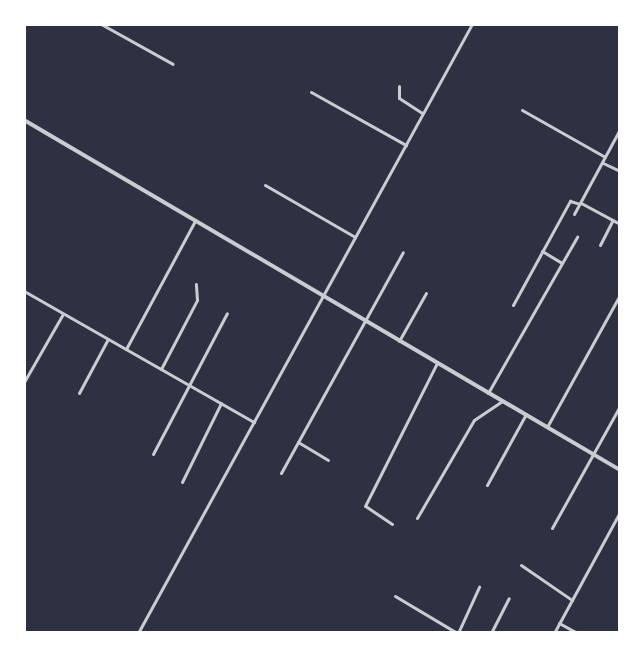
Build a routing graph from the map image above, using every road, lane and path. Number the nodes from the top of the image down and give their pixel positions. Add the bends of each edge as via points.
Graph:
1 (101, 24) edge
2 (472, 24) edge
3 (173, 64) dead end
4 (399, 86) dead end
5 (311, 92) dead end
6 (522, 110) dead end
7 (423, 114) junction
8 (24, 120) edge
9 (620, 129) edge
10 (406, 144) junction
11 (605, 157) junction
12 (602, 163) junction
13 (620, 171) edge
14 (265, 185) dead end
15 (580, 204) junction
16 (574, 214) dead end
17 (613, 220) junction
18 (195, 221) junction
19 (620, 224) edge
20 (355, 237) junction
21 (577, 237) dead end
22 (600, 245) dead end
23 (542, 251) junction
24 (403, 252) dead end
25 (562, 263) junction
26 (196, 284) dead end
27 (24, 291) edge
28 (426, 293) dead end
29 (322, 296) junction
30 (620, 296) edge
31 (513, 305) dead end
32 (227, 313) dead end
33 (63, 314) junction
34 (366, 321) junction
35 (108, 339) junction
36 (399, 341) junction
37 (126, 349) junction
38 (437, 363) junction
39 (160, 369) junction
40 (24, 382) edge
41 (190, 385) junction
42 (79, 393) dead end
43 (488, 393) junction
44 (502, 401) junction
45 (221, 403) junction
46 (620, 406) edge
47 (526, 414) junction
48 (254, 422) junction
49 (547, 427) junction
50 (298, 442) junction
51 (153, 453) dead end
52 (593, 454) junction
53 (328, 460) dead end
54 (620, 470) edge
55 (281, 473) dead end
56 (182, 482) dead end
57 (487, 484) dead end
58 (620, 512) edge
59 (417, 518) dead end
60 (392, 524) dead end
61 (552, 528) dead end
62 (521, 565) dead end
63 (479, 587) dead end
64 (395, 596) dead end
65 (509, 598) dead end
66 (572, 600) junction
67 (559, 623) junction
68 (138, 633) edge
69 (458, 633) edge
70 (491, 633) edge
71 (554, 633) edge
72 (577, 633) edge

1 - 3 street
2 - 7 street
4 - 7 street via 399,98
5 - 10 street
6 - 11 street
7 - 10 street
8 - 18 street
9 - 11 street
10 - 20 street
11 - 12 street
12 - 13 street
12 - 15 street
14 - 20 street
15 - 16 street
15 - 17 street
15 - 23 street via 570,201
17 - 19 street
17 - 22 street
18 - 29 street
18 - 37 street
20 - 29 street
21 - 25 street
23 - 25 street
23 - 31 street
24 - 34 street
25 - 43 street
26 - 39 street via 197,300
27 - 33 street
28 - 36 street
29 - 34 street
29 - 48 street
30 - 49 street
32 - 41 street
33 - 35 street
33 - 40 street
34 - 36 street
34 - 50 street
35 - 37 street
35 - 42 street
36 - 38 street
37 - 39 street
38 - 43 street
38 - 60 street via 365,506
39 - 41 street
41 - 45 street
41 - 51 street
43 - 44 street
44 - 47 street
44 - 59 street via 472,424
45 - 48 street
45 - 56 street
46 - 52 street
47 - 49 street
47 - 57 street
48 - 68 street
49 - 52 street
50 - 53 street
50 - 55 street
52 - 54 street
52 - 61 street
58 - 66 street
62 - 66 street
63 - 69 street
64 - 69 street
65 - 70 street
66 - 67 street
67 - 71 street
67 - 72 street

